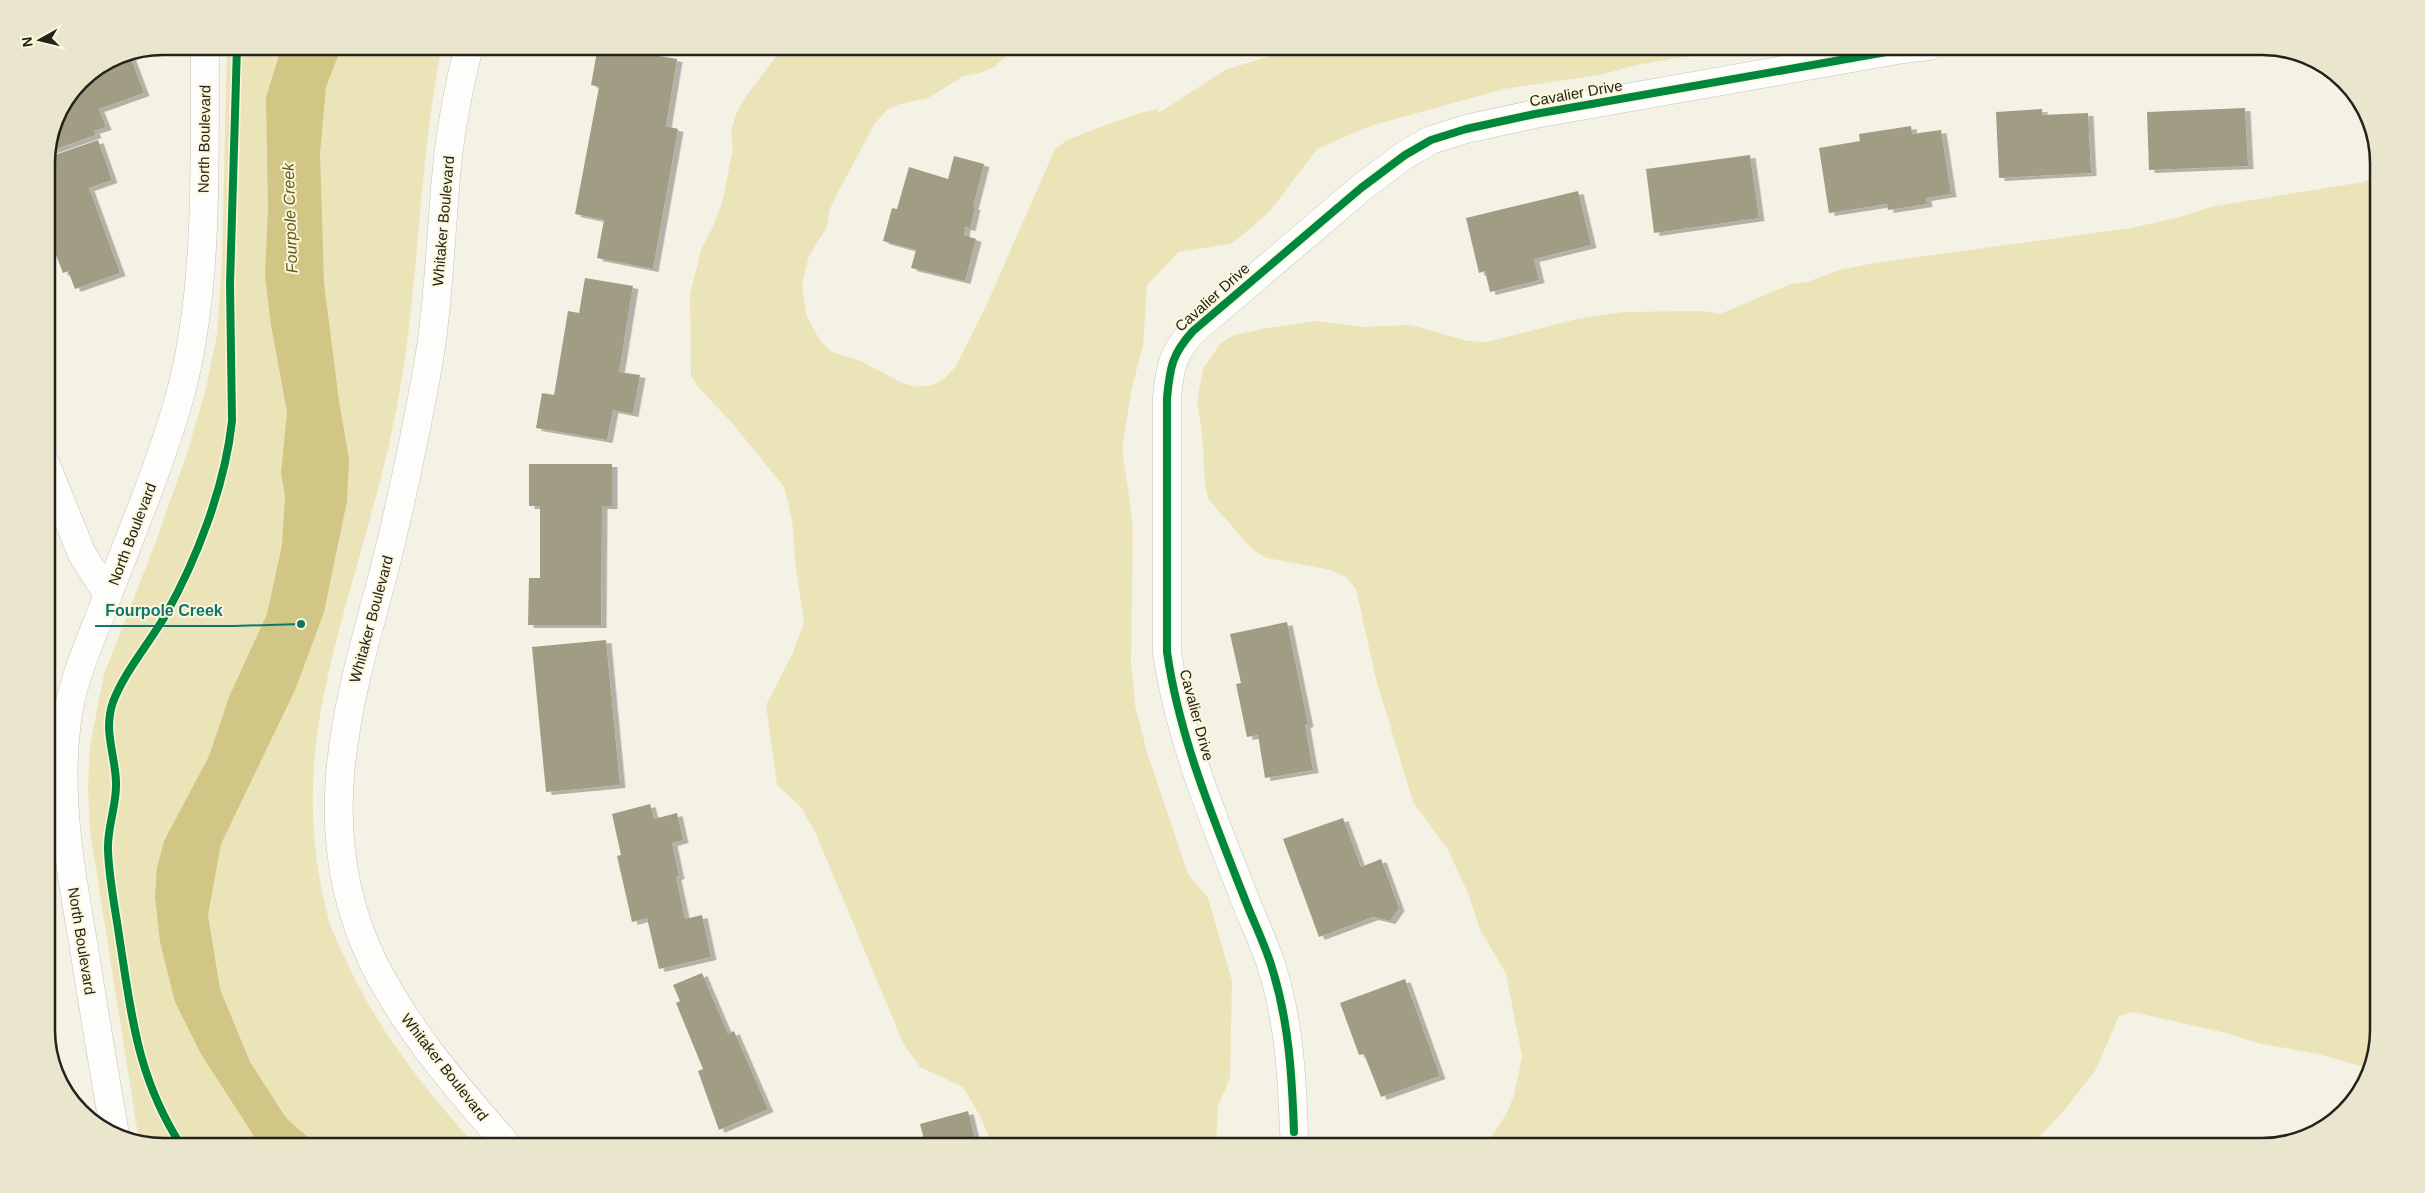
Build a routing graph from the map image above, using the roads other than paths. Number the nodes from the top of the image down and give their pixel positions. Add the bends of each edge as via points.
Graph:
1 (205, 55) edge
2 (467, 55) edge
3 (1864, 55) edge
4 (55, 487) edge
5 (108, 595) junction
6 (57, 715) edge
7 (113, 1126) edge
8 (1294, 1132) dead end
9 (501, 1138) edge

1 - 5 street, North Boulevard via 202,220 190,347 179,400 160,460
2 - 9 street, Whitaker Boulevard via 447,166 440,265 427,374 408,469 355,674 341,752 337,801 347,883 357,922 374,963 400,1010 440,1066
3 - 8 street, Cavalier Drive via 1535,114 1431,140 1405,154 1361,188 1178,347 1170,368 1167,398 1167,652 1172,692 1184,733 1274,974 1292,1070
4 - 5 street via 82,554
5 - 6 street, North Boulevard
6 - 7 street, North Boulevard via 63,811 71,871

